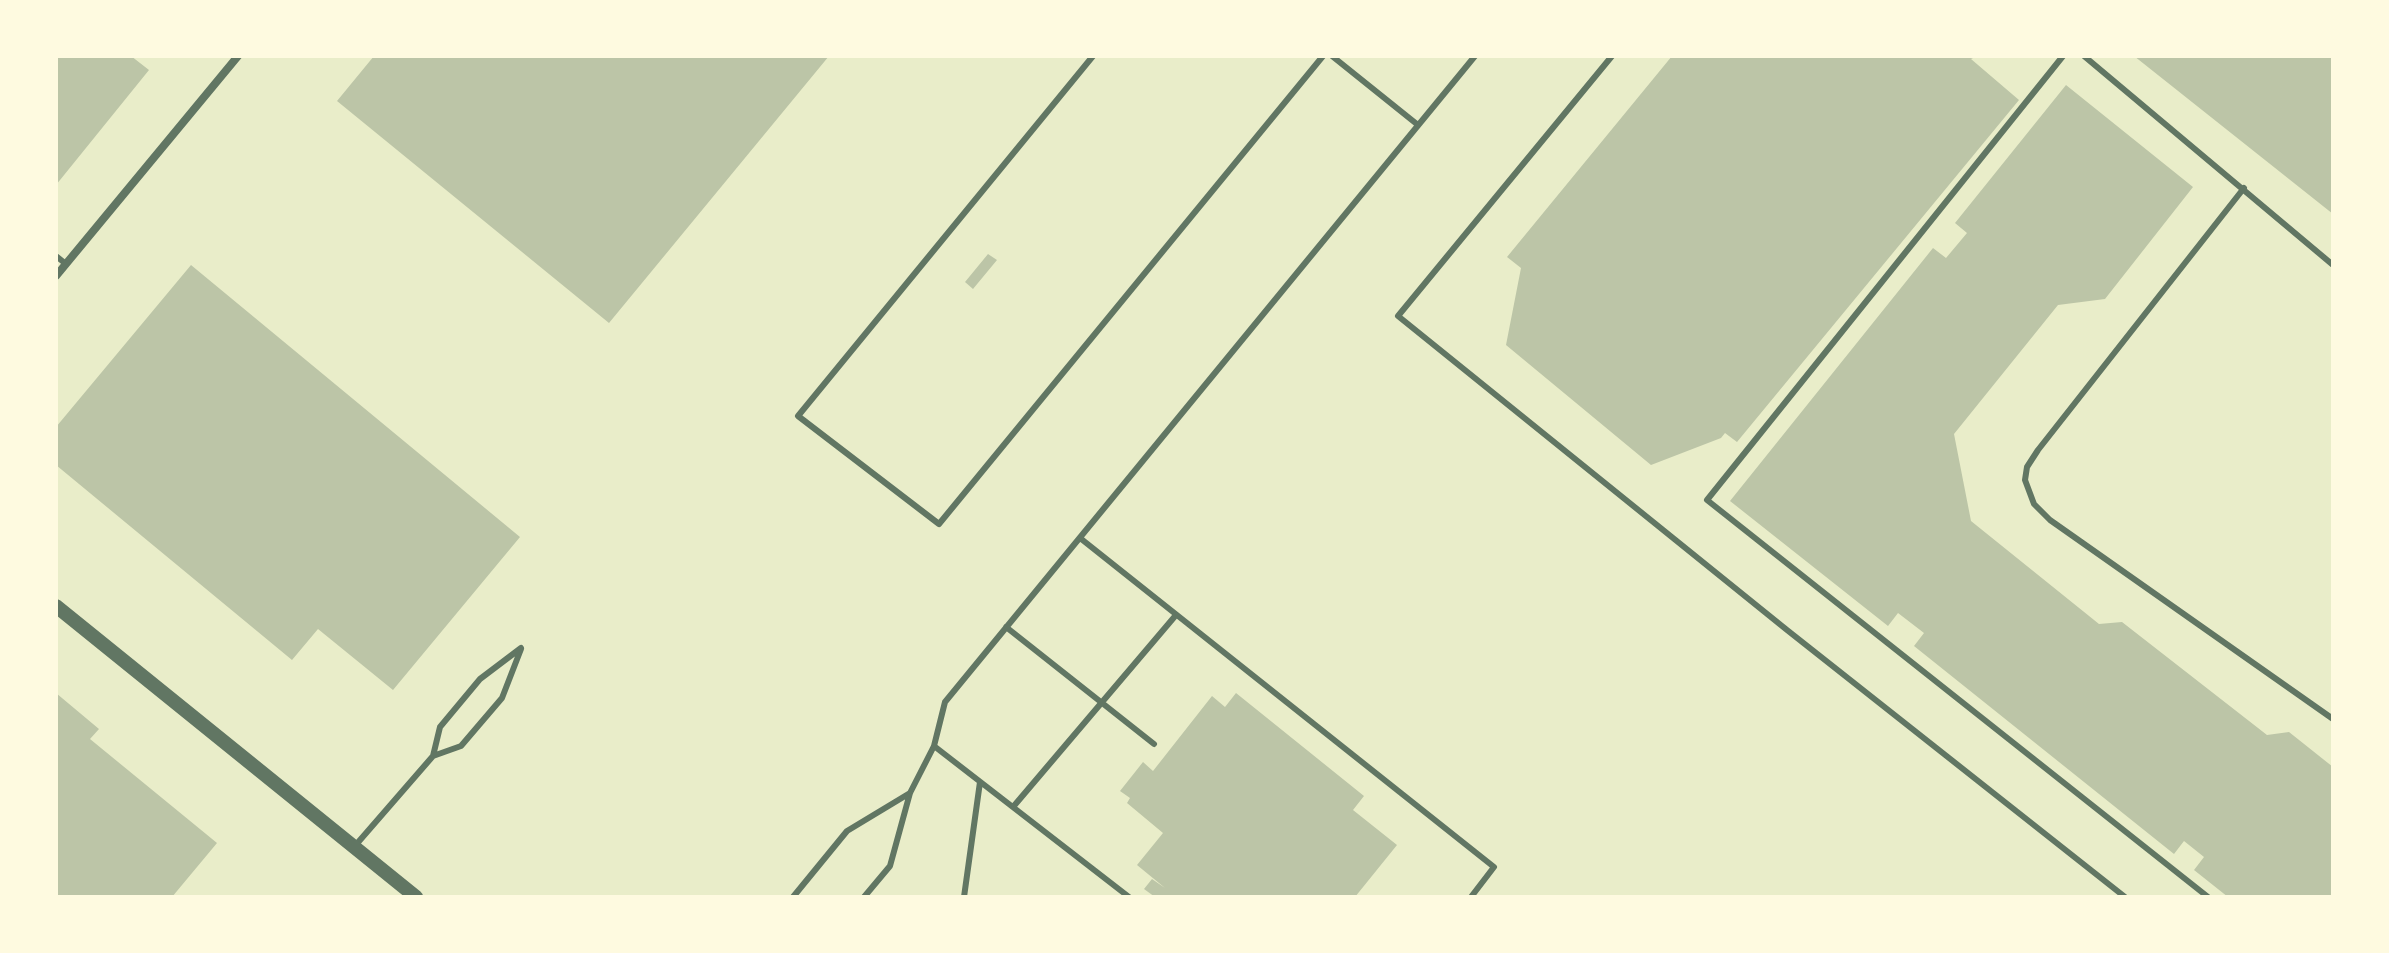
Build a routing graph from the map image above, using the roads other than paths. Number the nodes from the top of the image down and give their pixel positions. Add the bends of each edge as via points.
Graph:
1 (238, 56) edge
2 (1093, 56) edge
3 (1323, 56) edge
4 (1332, 56) edge
5 (1475, 56) edge
6 (1612, 56) edge
7 (2063, 56) edge
8 (2084, 56) edge
9 (1418, 125) junction
10 (2244, 188) junction
11 (56, 256) edge
12 (66, 264) junction
13 (2333, 265) edge
14 (56, 276) edge
15 (1080, 538) junction
16 (56, 606) edge
17 (1176, 615) junction
18 (1006, 627) junction
19 (1102, 703) junction
20 (2333, 707) edge
21 (2330, 717) edge
22 (1154, 744) dead end
23 (934, 746) junction
24 (433, 756) junction
25 (980, 781) junction
26 (910, 793) junction
27 (1013, 807) junction
28 (354, 847) junction
29 (416, 897) edge
30 (793, 897) edge
31 (864, 897) edge
32 (964, 897) edge
33 (1129, 897) edge
34 (1471, 897) edge
35 (2125, 897) edge
36 (2208, 897) edge

1 - 12 street
2 - 3 lane via 798,416 939,524
4 - 9 lane
5 - 9 lane
6 - 35 lane via 1398,316
7 - 36 lane via 1707,500
8 - 10 lane
9 - 15 lane
10 - 13 lane
10 - 21 lane via 2038,450 2025,480 2034,504 2050,520
11 - 12 lane
12 - 14 street
15 - 17 lane
15 - 18 lane
16 - 28 street
17 - 19 lane
17 - 34 lane via 1494,867
18 - 19 lane
18 - 23 lane via 945,702
19 - 22 lane
19 - 27 lane
20 - 21 lane
23 - 25 lane
23 - 26 lane
24 - 24 lane via 461,746 502,698 521,648 480,679 440,727
24 - 28 lane
25 - 27 lane
25 - 32 lane
26 - 30 lane via 847,831
26 - 31 lane via 890,866
27 - 33 lane
28 - 29 street

